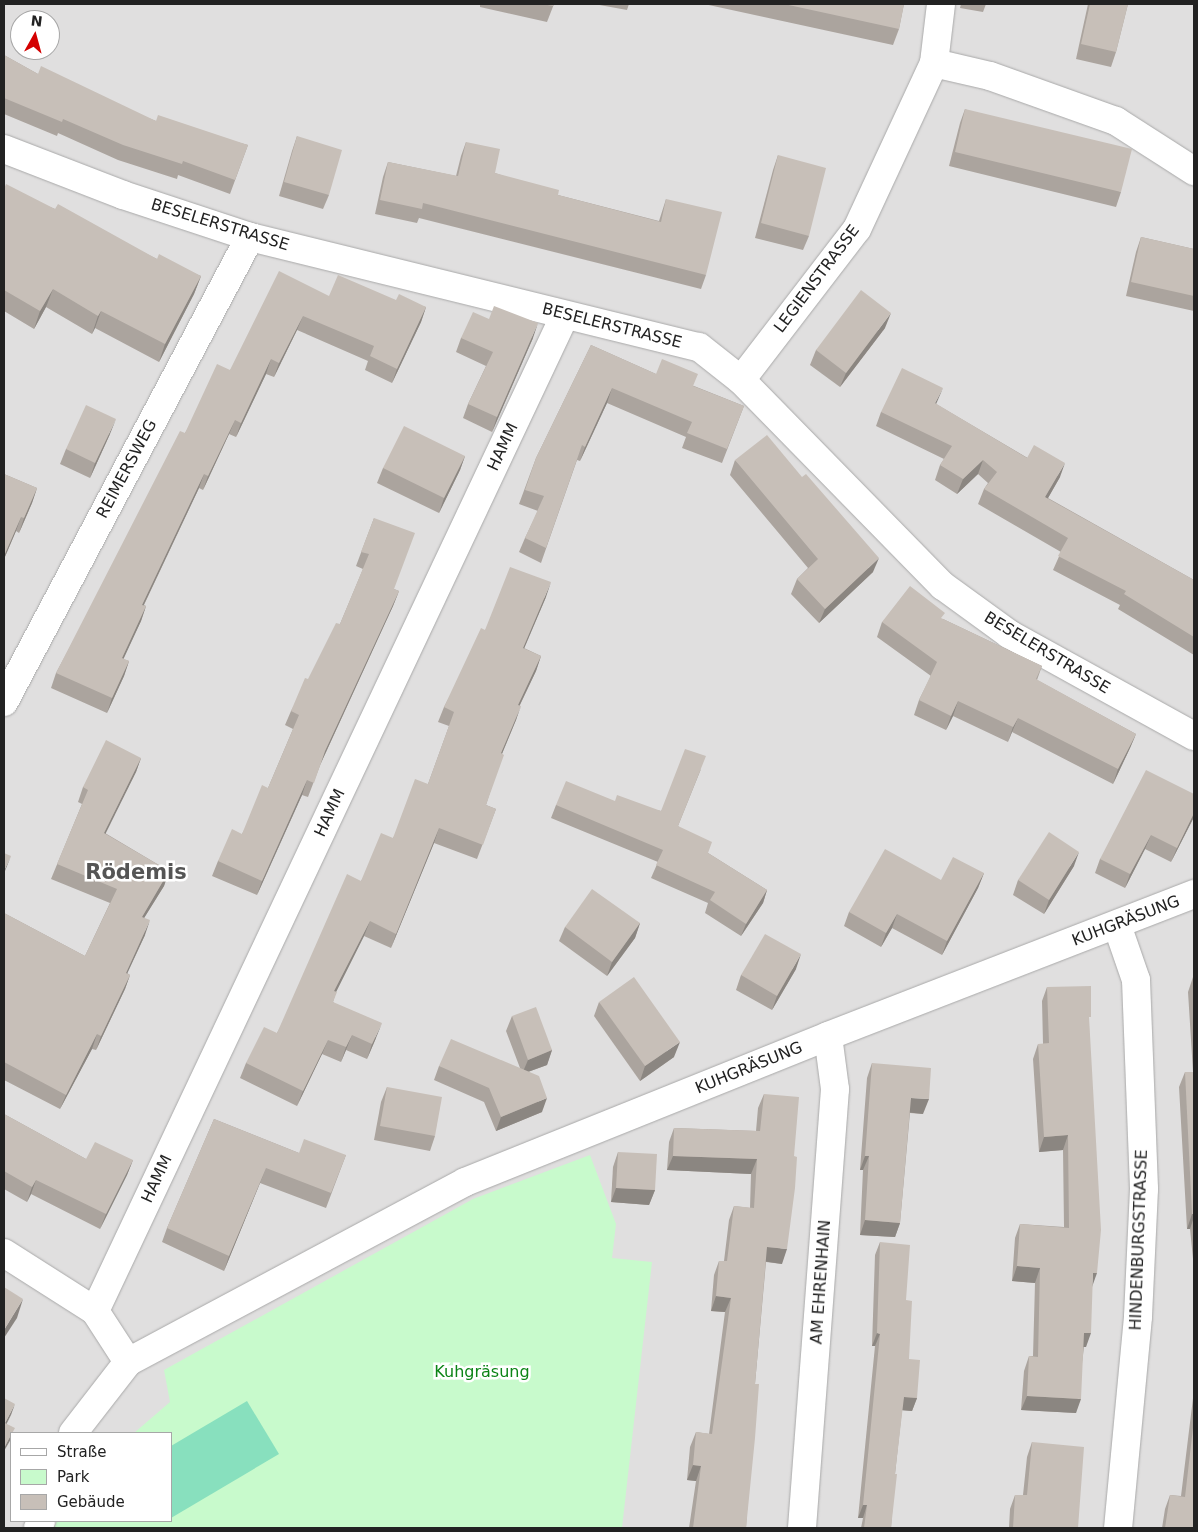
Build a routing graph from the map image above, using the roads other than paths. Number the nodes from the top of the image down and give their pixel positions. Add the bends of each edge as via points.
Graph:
1 (941, 4) edge
2 (934, 63) junction
3 (4, 149) edge
4 (1194, 171) edge
5 (250, 237) junction
6 (565, 315) junction
7 (740, 380) junction
8 (4, 702) edge
9 (1194, 736) edge
10 (1194, 894) edge
11 (1117, 925) junction
12 (828, 1036) junction
13 (4, 1254) edge
14 (95, 1311) junction
15 (128, 1362) junction
16 (75, 1432) edge
17 (802, 1528) edge
18 (1118, 1528) edge

1 - 2 street, LEGIENSTRASSE
2 - 4 street via 990,76 1116,121
2 - 7 street, LEGIENSTRASSE via 857,228
3 - 5 street, BESELERSTRASSE via 123,195
5 - 6 street, BESELERSTRASSE
5 - 8 street, REIMERSWEG
6 - 7 street, BESELERSTRASSE via 644,331 699,347
6 - 14 street, HAMM
7 - 9 street, BESELERSTRASSE via 942,586 1009,634
10 - 11 street, KUHGRÄSUNG
11 - 12 street, KUHGRÄSUNG
11 - 18 street, HINDENBURGSTRASSE via 1136,980 1144,1189 1138,1317
12 - 15 street, KUHGRÄSUNG via 465,1182
12 - 17 street, AM EHRENHAIN via 835,1089
13 - 14 street
14 - 15 street
15 - 16 street, KUHGRÄSUNG

